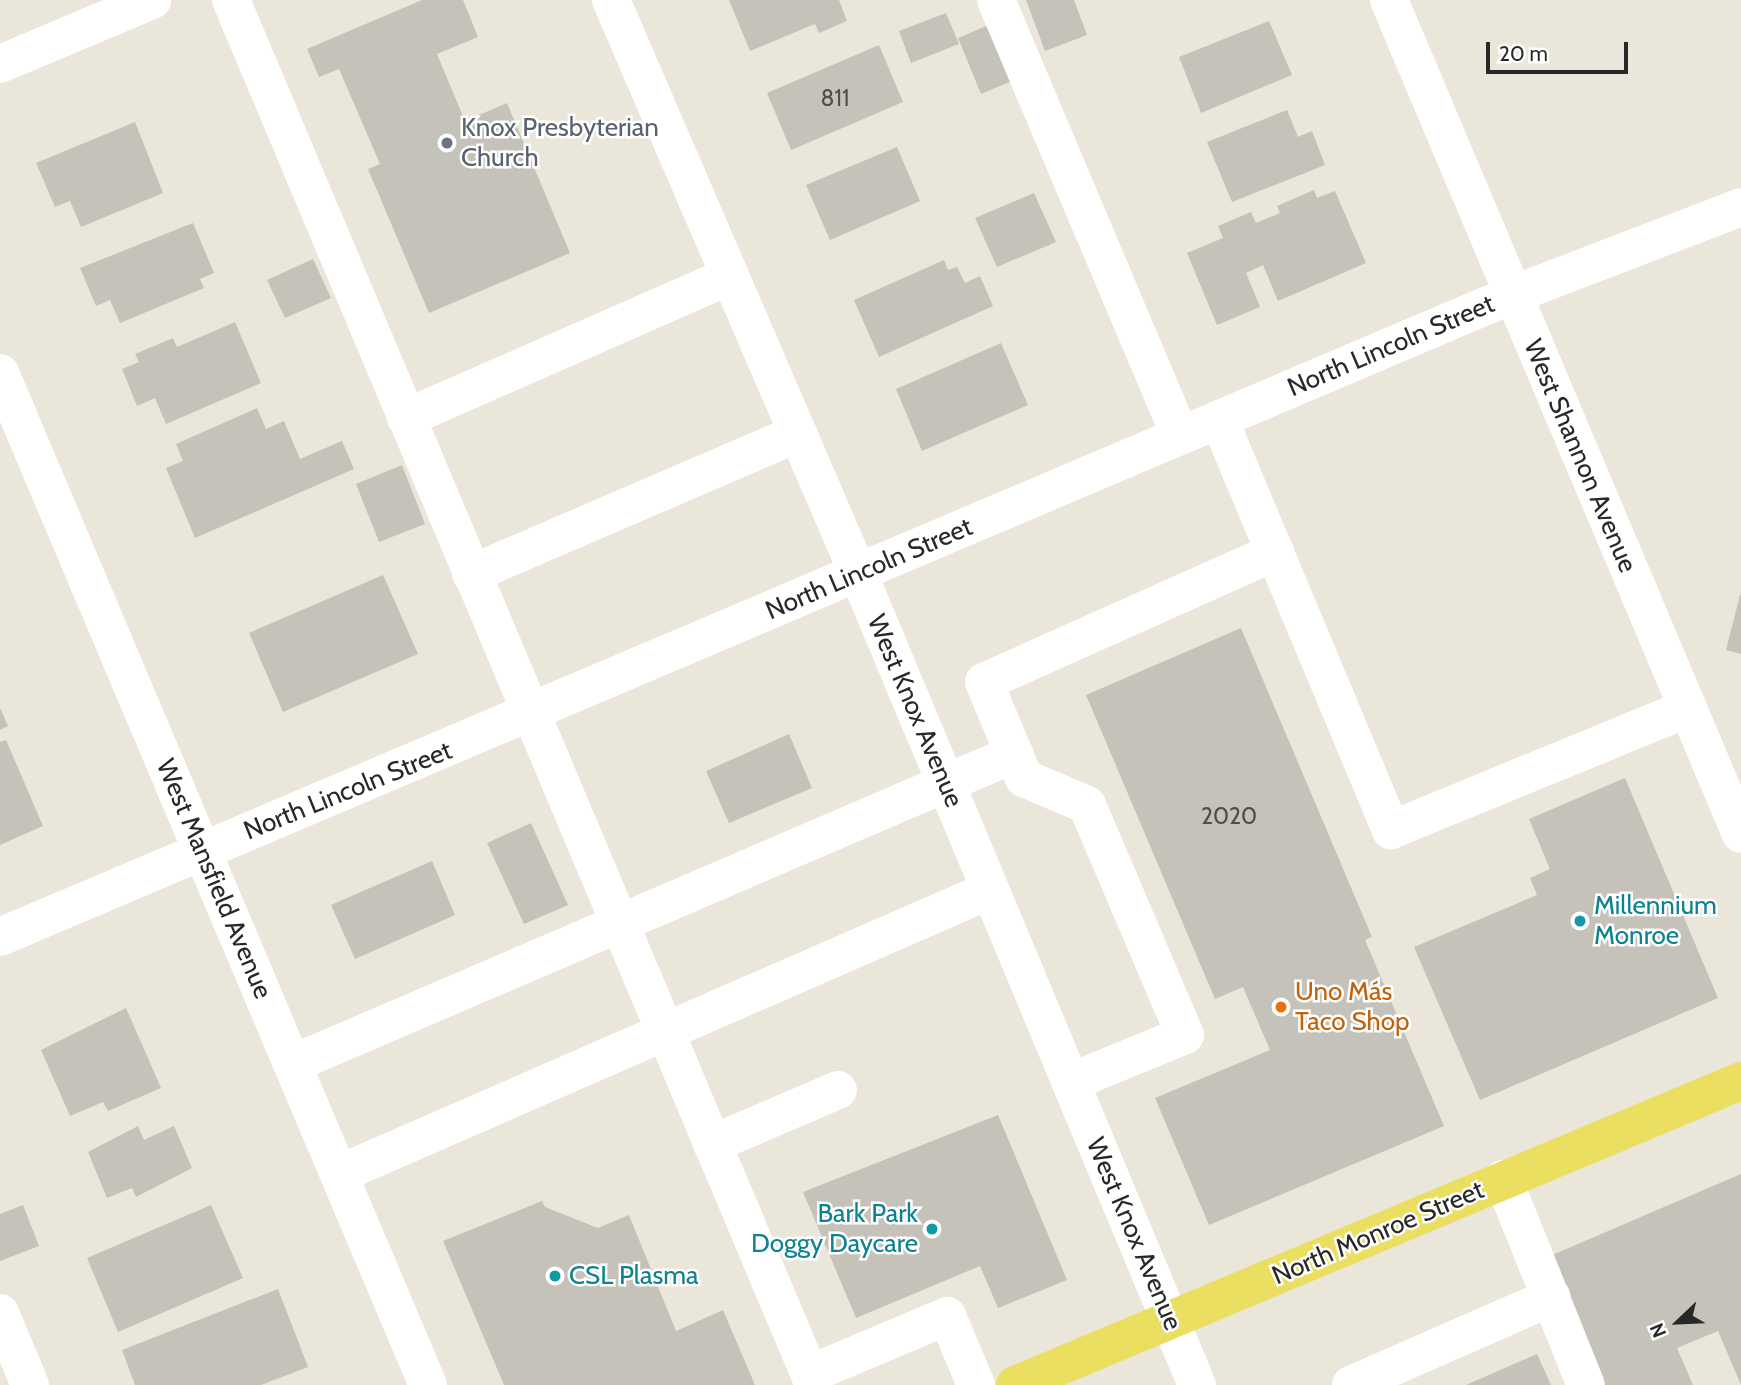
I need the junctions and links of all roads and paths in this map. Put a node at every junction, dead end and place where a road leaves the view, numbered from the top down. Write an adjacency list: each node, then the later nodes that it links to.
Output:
1 (152, 0): 6 (street)
2 (230, 0): 11 (street)
3 (611, 0): 8 (street, West Knox Avenue)
4 (996, 0): 14 (street)
5 (1389, 0): 9 (street, West Shannon Avenue)
6 (0, 64)
7 (1741, 207): 9 (street, North Lincoln Street)
8 (730, 276): 11 (street); 13 (street, West Knox Avenue)
9 (1512, 295): 12 (street, North Lincoln Street); 18 (street, West Shannon Avenue)
10 (0, 373): 23 (street, West Mansfield Avenue)
11 (406, 418): 17 (street)
12 (1219, 419): 14 (street, North Lincoln Street); 15 (street)
13 (798, 433): 16 (street, West Knox Avenue); 17 (street)
14 (1180, 436): 16 (street, North Lincoln Street)
15 (1275, 552): 18 (street); 20 (street)
16 (858, 573): 19 (street, North Lincoln Street); 21 (street, West Knox Avenue)
17 (471, 574): 19 (street)
18 (1688, 708): 22 (street, West Shannon Avenue)
19 (530, 715): 23 (street, North Lincoln Street); 25 (street)
20 (1014, 754): 21 (street); 29 (street)
21 (945, 782): 24 (street, West Knox Avenue); 25 (street)
22 (1741, 834)
23 (202, 851): 26 (street, North Lincoln Street); 28 (street, West Mansfield Avenue)
24 (990, 890): 27 (street); 29 (street, West Knox Avenue)
25 (618, 922): 27 (street); 28 (street)
26 (0, 937)
27 (665, 1033): 32 (street); 33 (street)
28 (292, 1064): 33 (street, West Mansfield Avenue)
29 (1071, 1083): 37 (street, West Knox Avenue)
30 (1739, 1087): 34 (main road, North Monroe Street)
31 (838, 1090): 32 (street)
32 (712, 1144): 38 (street)
33 (339, 1174): 40 (street, West Mansfield Avenue)
34 (1503, 1179): 35 (street); 37 (main road, North Monroe Street)
35 (1550, 1297): 44 (street); 45 (street)
36 (0, 1313): 39 (street)
37 (1171, 1321): 42 (main road, North Monroe Street); 43 (street, West Knox Avenue)
38 (812, 1379): 41 (street)
39 (30, 1385)
40 (428, 1385)
41 (976, 1385)
42 (1016, 1385)
43 (1197, 1385)
44 (1352, 1385)
45 (1586, 1385)

